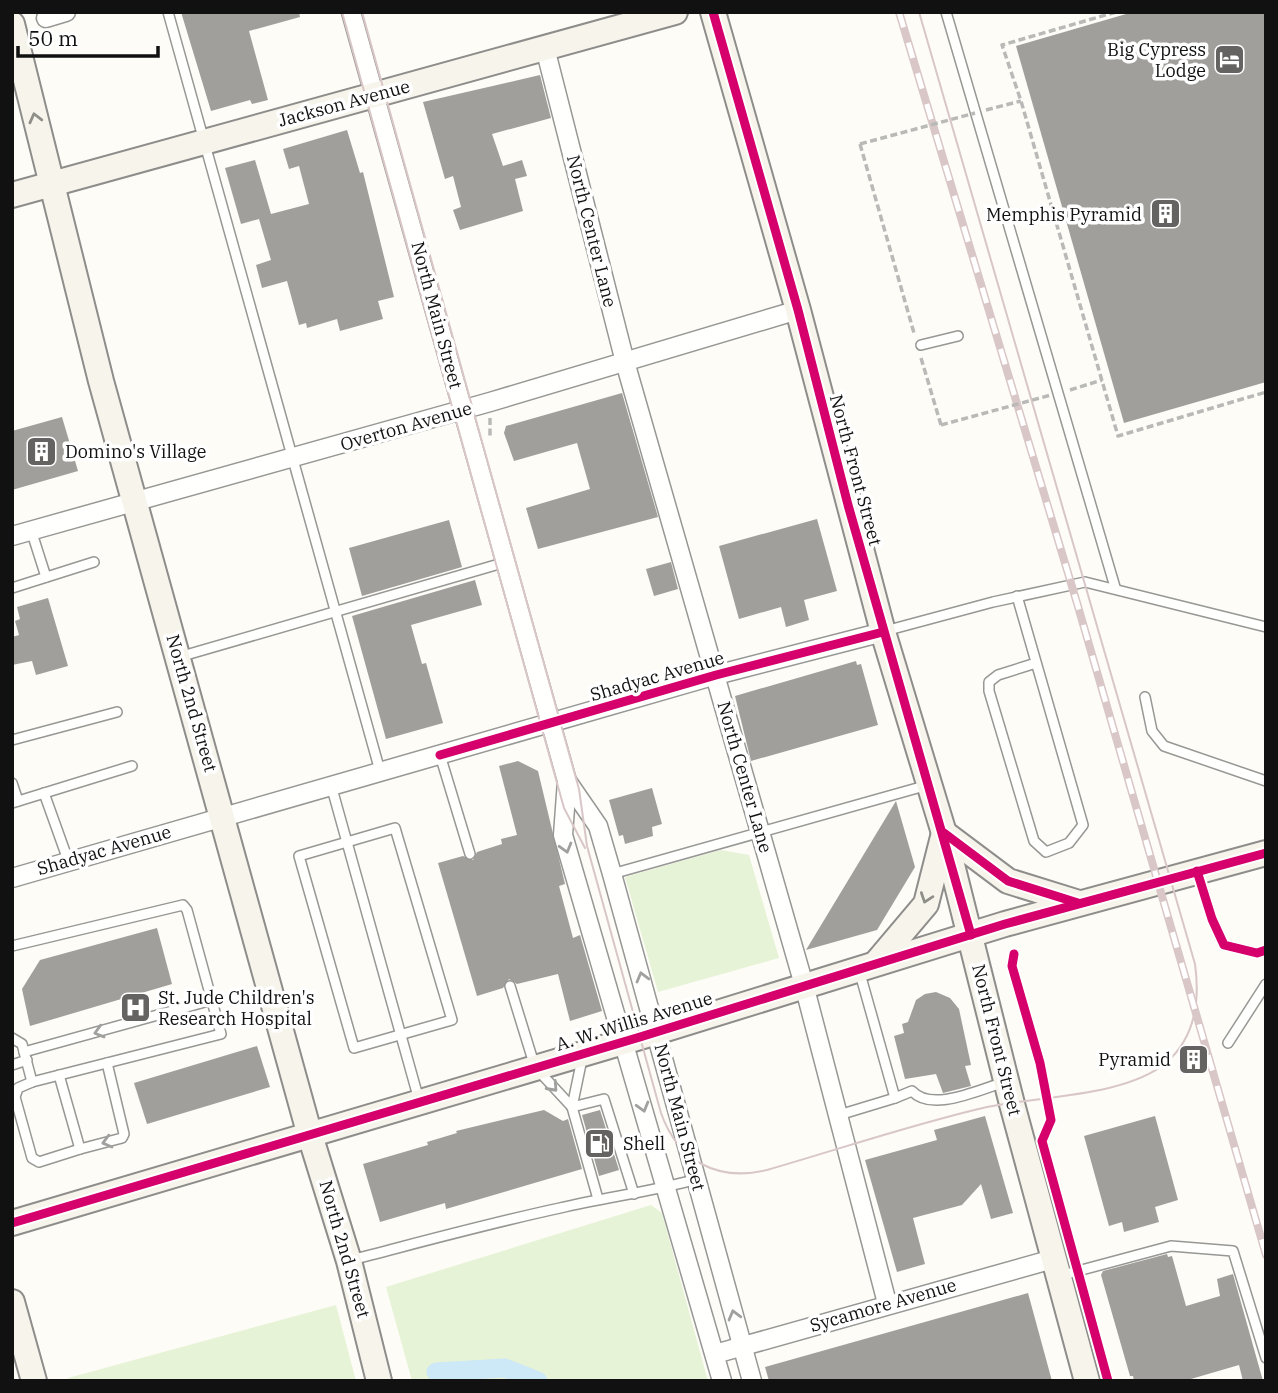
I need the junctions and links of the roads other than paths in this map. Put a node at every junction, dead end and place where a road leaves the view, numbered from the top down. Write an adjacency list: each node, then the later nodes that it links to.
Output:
1 (66, 12): 7 (street)
2 (168, 12): 11 (lane)
3 (351, 12): 10 (street, North Main Street)
4 (675, 12): 9 (street, Jackson Avenue)
5 (713, 12): 14 (street, North Front Street)
6 (946, 12): 26 (lane)
7 (46, 18)
8 (12, 24): 12 (street, North 2nd Street, one-way to 8)
9 (545, 48): 10 (street, Jackson Avenue); 17 (street, North Center Lane)
10 (374, 95): 11 (street, Jackson Avenue); 18 (street, North Main Street)
11 (204, 141): 12 (street, Jackson Avenue); 19 (lane)
12 (52, 185): 13 (street, Jackson Avenue); 20 (street, North 2nd Street)
13 (12, 195)
14 (798, 310): 17 (street, Overton Avenue); 31 (street, North Front Street)
15 (958, 336): 16 (lane)
16 (921, 345)
17 (625, 362): 18 (street, Overton Avenue); 34 (street, North Center Lane)
18 (463, 409): 19 (street, Overton Avenue); 24 (street, North Main Street)
19 (294, 456): 20 (street, Overton Avenue); 29 (lane)
20 (135, 502): 21 (street, Overton Avenue); 32 (street, North 2nd Street)
21 (31, 530): 22 (street, Overton Avenue); 25 (lane)
22 (12, 536)
23 (94, 562): 25 (lane)
24 (506, 562): 29 (lane); 37 (street, North Main Street)
25 (46, 577): 27 (lane)
26 (1115, 587): 28 (lane); 30 (lane)
27 (12, 588)
28 (1017, 596): 31 (lane); 33 (lane)
29 (334, 612): 32 (lane); 41 (lane)
30 (1266, 627)
31 (883, 632): 34 (street, Shadyac Avenue); 45 (street, North Front Street)
32 (179, 657): 49 (street, North 2nd Street)
33 (1036, 663): 33 (lane)
34 (716, 675): 37 (street, Shadyac Avenue); 50 (street, North Center Lane)
35 (1145, 697): 43 (lane)
36 (117, 712): 38 (lane)
37 (551, 723): 39 (street, Shadyac Avenue); 42 (street, North Main Street)
38 (12, 740)
39 (440, 755): 41 (street, Shadyac Avenue); 53 (lane)
40 (132, 766): 47 (lane)
41 (380, 771): 46 (street, Shadyac Avenue)
42 (567, 780): 57 (street, North Main Street); 71 (street, North Main Street, one-way to 71)
43 (1266, 781)
44 (12, 783): 48 (lane)
45 (930, 784): 50 (lane); 51 (street, North Front Street)
46 (331, 785): 49 (street, Shadyac Avenue); 52 (lane)
47 (44, 793): 48 (lane); 55 (lane)
48 (15, 802)
49 (224, 815): 55 (street, Shadyac Avenue); 85 (street, North 2nd Street)
50 (760, 832): 57 (lane); 65 (street, North Center Lane)
51 (944, 833): 59 (street); 60 (street, North Front Street); 63 (street, one-way to 63)
52 (347, 842): 69 (lane); 69 (lane); 69 (lane)
53 (470, 854)
54 (1260, 854): 56 (street, A. W. Willis Avenue)
55 (68, 860): 58 (street, Shadyac Avenue)
56 (1197, 871): 59 (street, A. W. Willis Avenue); 62 (lane)
57 (612, 874): 68 (street, North Main Street, one-way to 57)
58 (12, 878)
59 (1079, 903): 60 (street, A. W. Willis Avenue)
60 (971, 935): 63 (street, A. W. Willis Avenue); 80 (street, North Front Street)
61 (12, 946): 67 (lane)
62 (1266, 950)
63 (867, 966): 65 (street, A. W. Willis Avenue); 81 (lane)
64 (1266, 984): 72 (lane)
65 (804, 985): 68 (street, A. W. Willis Avenue); 84 (street, North Center Lane)
66 (510, 986): 77 (lane)
67 (212, 1000): 74 (lane, one-way to 74); 75 (lane)
68 (656, 1032): 71 (street, A. W. Willis Avenue); 87 (street, North Main Street)
69 (401, 1034): 82 (lane)
70 (12, 1038): 74 (lane)
71 (624, 1041): 73 (street, A. W. Willis Avenue); 88 (street, North Main Street, one-way to 88)
72 (1228, 1043)
73 (583, 1053): 77 (street, A. W. Willis Avenue); 83 (lane)
74 (26, 1056): 76 (lane); 79 (lane)
75 (107, 1063): 78 (lane); 86 (lane, one-way to 86)
76 (12, 1065)
77 (535, 1067): 82 (street, A. W. Willis Avenue); 83 (lane, one-way to 83)
78 (59, 1076): 79 (lane); 86 (lane)
79 (32, 1082): 86 (lane)
80 (1007, 1082): 81 (lane); 93 (street, North Front Street)
81 (895, 1098): 84 (lane)
82 (419, 1101): 85 (street, A. W. Willis Avenue)
83 (572, 1107): 89 (lane); 90 (lane)
84 (839, 1115): 95 (street, North Center Lane)
85 (309, 1132): 91 (street, A. W. Willis Avenue); 92 (street, North 2nd Street)
86 (80, 1149)
87 (696, 1179): 88 (lane); 96 (street, North Main Street, one-way to 87)
88 (666, 1187): 89 (lane); 97 (street, North Main Street)
89 (634, 1194): 90 (lane)
90 (598, 1199): 92 (lane)
91 (12, 1223)
92 (349, 1261): 100 (street, North 2nd Street)
93 (1055, 1268): 95 (street, Sycamore Avenue); 98 (lane); 103 (street, North Front Street)
94 (12, 1302): 99 (street)
95 (887, 1303): 96 (street, Sycamore Avenue)
96 (742, 1346): 97 (street, Sycamore Avenue); 102 (street, North Main Street)
97 (715, 1354): 101 (street, North Main Street)
98 (1266, 1358)
99 (34, 1381)
100 (379, 1381)
101 (722, 1381)
102 (752, 1381)
103 (1087, 1381)

